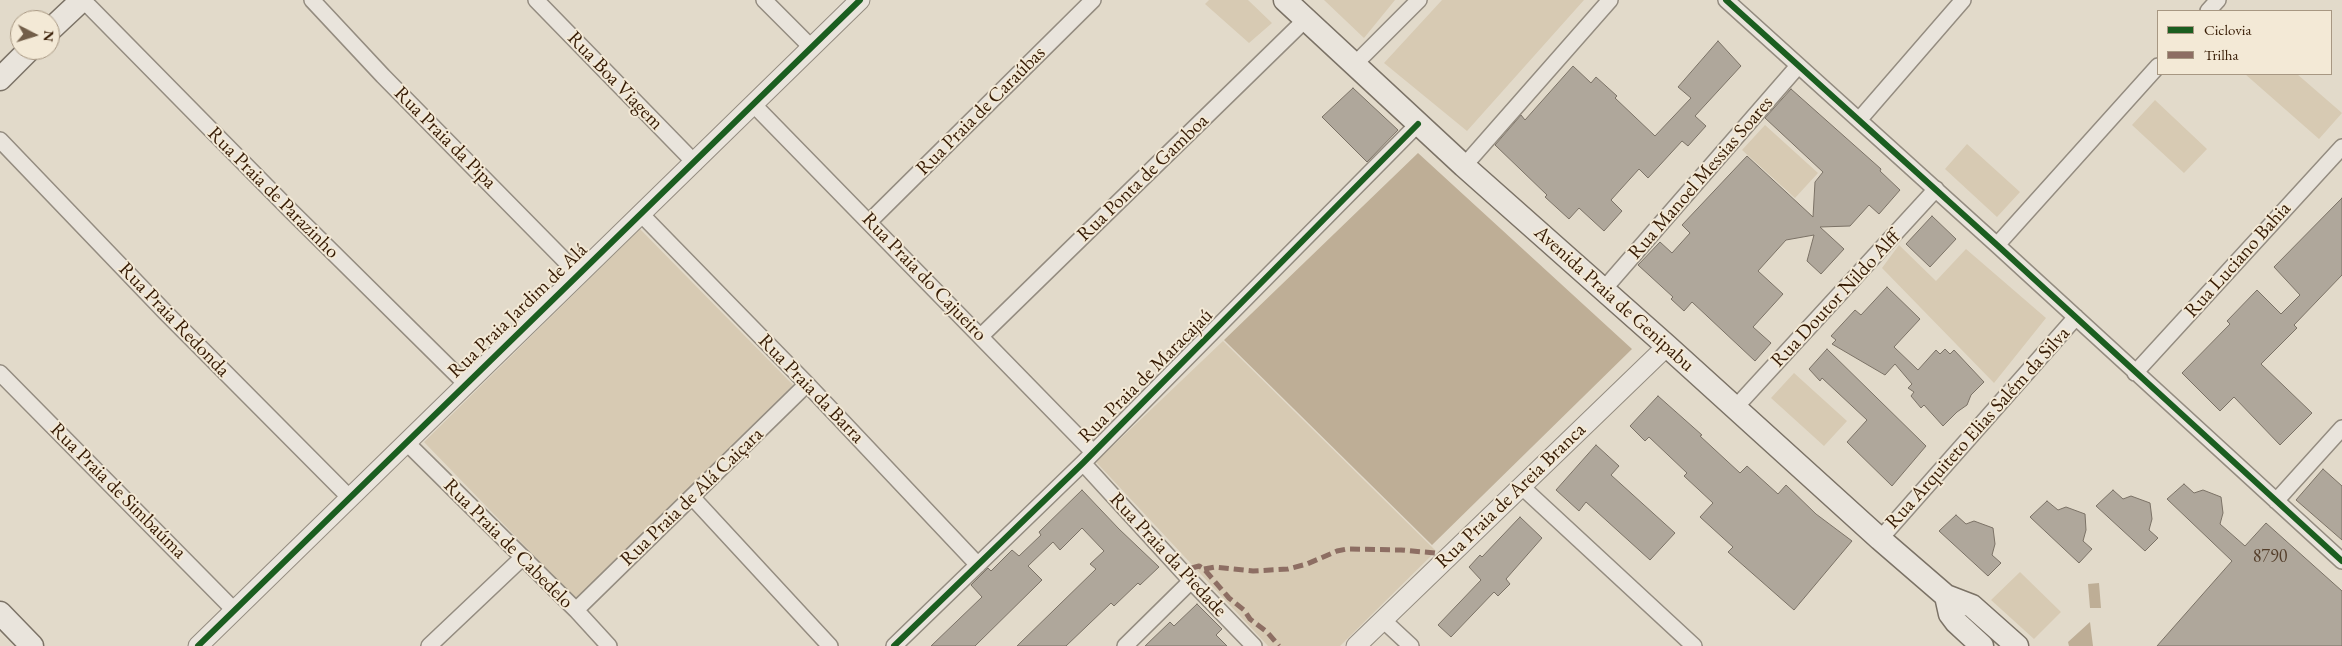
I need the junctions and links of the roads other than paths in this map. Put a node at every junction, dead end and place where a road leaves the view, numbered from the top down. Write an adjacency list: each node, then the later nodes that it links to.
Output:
1 (82, 0): 15 (main road); 40 (street, Rua Praia de Parazinho)
2 (312, 0): 33 (street, Rua Praia da Pipa)
3 (536, 0): 27 (street, Rua Boa Viagem)
4 (764, 0): 16 (street)
5 (860, 0): 16 (street, Rua Praia Jardim de Alá)
6 (1093, 0): 31 (street, Rua Praia de Caraúbas)
7 (1285, 0): 14 (main road, Avenida Praia de Genipabu)
8 (1419, 0): 18 (street)
9 (1610, 0): 28 (street)
10 (1726, 0): 19 (street)
11 (1963, 0): 23 (street)
12 (2218, 0): 13 (street)
13 (2209, 10)
14 (1306, 19): 18 (main road, Avenida Praia de Genipabu); 36 (street, Rua Ponta de Gamboa)
15 (60, 21)
16 (811, 47): 22 (street, Rua Praia Jardim de Alá)
17 (19, 60): 21 (main road)
18 (1354, 65): 24 (main road, Avenida Praia de Genipabu)
19 (1798, 66): 23 (street); 34 (street, Rua Manoel Messias Soares)
20 (2157, 67): 32 (street)
21 (0, 79)
22 (754, 104): 27 (street, Rua Praia Jardim de Alá); 31 (street, Rua Praia do Cajueiro)
23 (1859, 120): 29 (street)
24 (1418, 124): 28 (main road, Avenida Praia de Genipabu); 45 (street, Rua Praia de Maracajaú)
25 (0, 140): 47 (street, Rua Praia Redonda)
26 (2342, 147): 39 (street, Rua Luciano Bahia)
27 (695, 163): 30 (street, Rua Praia Jardim de Alá)
28 (1464, 166): 34 (main road, Avenida Praia de Genipabu)
29 (1936, 189): 32 (street); 42 (street, Rua Doutor Nildo Alff)
30 (642, 215): 33 (street, Rua Praia Jardim de Alá); 41 (street, Rua Praia da Barra)
31 (870, 221): 36 (street, Rua Praia do Cajueiro)
32 (1997, 244): 35 (street)
33 (579, 274): 40 (street, Rua Praia Jardim de Alá)
34 (1604, 289): 37 (main road, Avenida Praia de Genipabu)
35 (2076, 317): 39 (street); 50 (street, Rua Arquiteto Elias Salém da Silva)
36 (981, 336): 45 (street, Rua Praia do Cajueiro)
37 (1667, 346): 42 (main road, Avenida Praia de Genipabu); 46 (street, Rua Praia de Areia Branca)
38 (0, 373): 57 (street, Rua Praia de Simbaúma)
39 (2135, 373): 49 (street)
40 (466, 384): 44 (street, Rua Praia Jardim de Alá)
41 (807, 384): 48 (street, Rua Praia de Alá Caiçara); 53 (street, Rua Praia da Barra)
42 (1735, 408): 50 (main road, Avenida Praia de Genipabu)
43 (2342, 428): 49 (street)
44 (407, 443): 47 (street, Rua Praia Jardim de Alá); 51 (street, Rua Praia de Cabedelo)
45 (1088, 458): 53 (street, Rua Praia de Maracajaú); 54 (street, Rua Praia da Piedade)
46 (1521, 486): 59 (street, Rua Praia de Areia Branca); 70 (street)
47 (350, 498): 57 (street, Rua Praia Jardim de Alá)
48 (692, 498): 56 (street, Rua Praia de Alá Caiçara); 64 (street)
49 (2276, 501): 52 (street)
50 (1880, 539): 55 (main road, Avenida Praia de Genipabu)
51 (522, 558): 56 (street, Rua Praia de Cabedelo); 62 (street)
52 (2342, 561)
53 (978, 565): 65 (street, Rua Praia de Maracajaú)
54 (1191, 581): 66 (street); 67 (street, Rua Praia da Piedade)
55 (1946, 596): 71 (main road); 72 (main road, Avenida Praia de Genipabu)
56 (576, 610): 63 (street, Rua Praia de Cabedelo)
57 (236, 611): 61 (street, Rua Praia Jardim de Alá)
58 (0, 613): 60 (main road)
59 (1383, 620): 68 (street, Rua Praia de Areia Branca); 69 (street)
60 (32, 646)
61 (198, 646)
62 (429, 646)
63 (609, 646)
64 (830, 646)
65 (894, 646)
66 (1125, 646)
67 (1254, 646)
68 (1356, 646)
69 (1411, 646)
70 (1694, 646)
71 (1982, 646)
72 (2017, 646)

